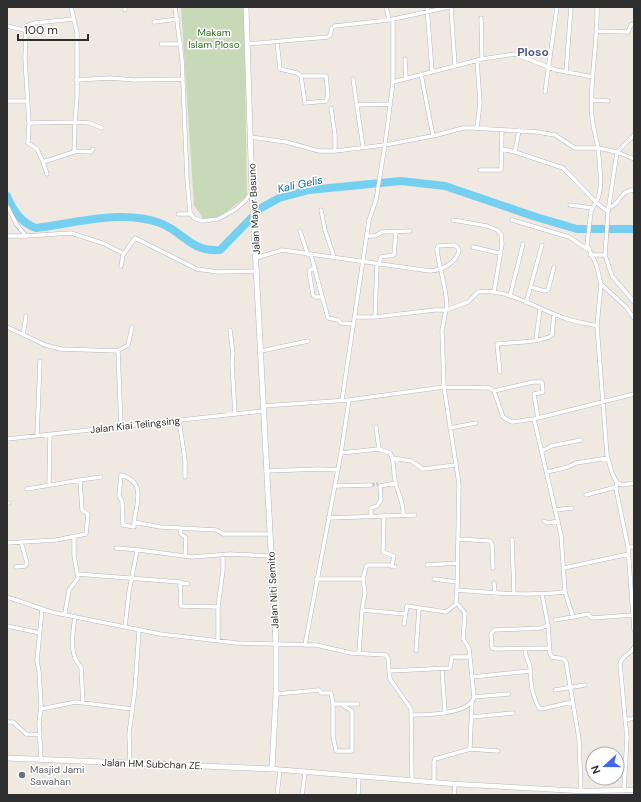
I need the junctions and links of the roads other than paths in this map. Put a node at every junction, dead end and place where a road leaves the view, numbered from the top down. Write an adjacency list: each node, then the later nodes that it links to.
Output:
1 (71, 7): 11 (street)
2 (175, 7): 12 (street)
3 (246, 7): 22 (main road, Jalan Mayor Basuno)
4 (386, 7): 13 (street)
5 (450, 7): 9 (street); 26 (street)
6 (557, 7): 27 (street)
7 (571, 7): 29 (street)
8 (597, 7): 18 (street)
9 (427, 9): 13 (street); 28 (street)
10 (481, 18): 23 (street)
11 (73, 19): 17 (street); 35 (street)
12 (178, 19): 14 (street); 21 (street)
13 (391, 19): 19 (street); 37 (street)
14 (154, 22)
15 (634, 24): 18 (street)
16 (7, 26): 17 (street)
17 (24, 30): 39 (street)
18 (597, 31): 32 (street)
19 (277, 42): 22 (street); 31 (street)
20 (161, 44): 21 (street)
21 (181, 44): 34 (street)
22 (247, 44): 54 (main road, Jalan Mayor Basuno)
23 (482, 58): 25 (street); 27 (street)
24 (406, 59): 33 (street)
25 (477, 60): 26 (street); 49 (street)
26 (455, 66): 28 (street)
27 (549, 68): 29 (street); 38 (street)
28 (432, 71): 30 (street)
29 (566, 72): 32 (street)
30 (421, 74): 33 (street); 53 (street)
31 (301, 76): 31 (street)
32 (592, 77): 40 (street)
33 (406, 78): 37 (street)
34 (183, 79): 35 (street); 77 (street)
35 (76, 80): 46 (street)
36 (353, 80): 44 (street)
37 (393, 82): 43 (street)
38 (545, 92)
39 (27, 100): 41 (street); 47 (street)
40 (593, 100): 42 (street); 57 (street)
41 (7, 101)
42 (608, 101)
43 (392, 104): 44 (street); 55 (street)
44 (356, 105): 56 (street)
45 (331, 108): 61 (street)
46 (75, 122): 47 (street); 48 (street); 60 (street)
47 (29, 123): 65 (street)
48 (102, 128)
49 (477, 128): 50 (street); 53 (street)
50 (502, 130): 51 (street); 59 (street)
51 (519, 130): 57 (street); 62 (street)
52 (634, 135): 63 (street)
53 (433, 136): 55 (street)
54 (250, 137): 61 (street); 69 (main road, Jalan Mayor Basuno)
55 (385, 145): 56 (street); 85 (street)
56 (363, 147): 61 (street)
57 (598, 148): 63 (street); 70 (street)
58 (93, 149): 60 (street)
59 (502, 149): 62 (street); 66 (street)
60 (74, 151): 65 (street)
61 (335, 151)
62 (515, 152): 70 (street)
63 (617, 152): 64 (street); 75 (street)
64 (634, 160)
65 (43, 162): 67 (street)
66 (480, 170)
67 (47, 174)
68 (634, 190): 75 (street)
69 (252, 193): 77 (street); 96 (main road, Jalan Mayor Basuno)
70 (596, 202): 73 (street); 75 (street)
71 (570, 205): 73 (street)
72 (7, 206): 84 (street)
73 (592, 208): 89 (street)
74 (321, 210): 95 (street)
75 (608, 211): 94 (street)
76 (178, 214): 77 (street)
77 (191, 214)
78 (453, 220): 90 (street)
79 (512, 220): 89 (street)
80 (300, 231): 93 (street)
81 (396, 231): 82 (street); 85 (street); 98 (street)
82 (410, 231)
83 (7, 236): 84 (street)
84 (26, 236): 91 (street)
85 (367, 236): 97 (street)
86 (523, 244): 107 (street)
87 (542, 245): 105 (street)
88 (473, 247): 90 (street)
89 (587, 247): 92 (street)
90 (499, 253): 106 (street)
91 (124, 254): 99 (street); 103 (street)
92 (590, 254): 94 (street); 104 (street)
93 (309, 255): 95 (street); 96 (street); 101 (street)
94 (605, 255): 110 (street)
95 (334, 257): 97 (street)
96 (256, 258): 103 (main road, Jalan Mayor Basuno)
97 (363, 261): 98 (street); 115 (street)
98 (378, 264): 102 (street); 116 (street)
99 (121, 266)
100 (554, 267): 105 (street)
101 (315, 268): 108 (street); 108 (street)
102 (441, 270): 102 (street); 111 (street)
103 (257, 271): 127 (main road, Jalan Mayor Basuno)
104 (601, 284): 117 (street); 119 (street)
105 (531, 287): 109 (street)
106 (494, 292): 107 (street); 111 (street)
107 (510, 296): 109 (street)
108 (322, 297): 118 (street)
109 (526, 302): 112 (street)
110 (634, 302)
111 (447, 309): 116 (street); 130 (street)
112 (540, 309): 113 (street); 124 (street)
113 (554, 314): 119 (street); 124 (street)
114 (26, 316): 123 (street)
115 (355, 317): 116 (street); 118 (street)
116 (375, 317)
117 (634, 318)
118 (354, 324): 137 (street)
119 (597, 326): 139 (street)
120 (7, 327): 123 (street)
121 (132, 328): 126 (street)
122 (230, 330): 141 (street)
123 (23, 335): 126 (street)
124 (536, 340): 129 (street)
125 (308, 341): 127 (street)
126 (117, 351): 145 (street)
127 (260, 351): 140 (main road, Jalan Mayor Basuno)
128 (40, 362): 149 (street)
129 (500, 372)
130 (444, 387): 132 (street, Jalan Kiai Telingsing); 138 (street, Jalan Kiai Telingsing); 147 (street)
131 (533, 389): 135 (street)
132 (494, 391): 134 (street); 142 (street)
133 (548, 391): 134 (street)
134 (543, 392): 135 (street)
135 (534, 394): 142 (street)
136 (634, 394): 139 (street)
137 (342, 400): 138 (street, Jalan Kiai Telingsing); 140 (street, Jalan Kiai Telingsing)
138 (349, 400): 154 (street)
139 (602, 403): 142 (street); 156 (street)
140 (263, 408): 141 (street, Jalan Kiai Telingsing); 161 (main road, Jalan Niti Semito)
141 (235, 414): 143 (street, Jalan Kiai Telingsing)
142 (536, 419): 153 (street)
143 (179, 420): 145 (street, Jalan Kiai Telingsing); 157 (street)
144 (476, 423): 147 (street)
145 (121, 426): 148 (street, Jalan Kiai Telingsing)
146 (376, 427): 152 (street)
147 (450, 428): 159 (street)
148 (50, 435): 149 (street, Jalan Kiai Telingsing); 168 (street)
149 (37, 436): 150 (street, Jalan Kiai Telingsing)
150 (7, 439)
151 (581, 440): 153 (street)
152 (379, 449): 154 (street); 155 (street)
153 (542, 451): 162 (street)
154 (341, 453): 160 (street)
155 (393, 458): 159 (street); 166 (street)
156 (608, 458): 162 (street); 170 (street)
157 (183, 460): 158 (street); 164 (street)
158 (191, 460)
159 (456, 465): 187 (street)
160 (338, 470): 161 (street); 171 (street)
161 (266, 471): 185 (main road, Jalan Niti Semito)
162 (546, 472): 175 (street)
163 (101, 477): 165 (street)
164 (185, 477)
165 (80, 480): 168 (street); 186 (street)
166 (396, 483): 176 (street); 179 (street)
167 (634, 483): 170 (street)
168 (50, 485): 172 (street)
169 (371, 485): 171 (street)
170 (616, 485): 173 (street); 191 (street)
171 (335, 486): 180 (street)
172 (27, 489)
173 (586, 495)
174 (572, 508): 175 (street)
175 (555, 510): 182 (street)
176 (403, 514): 177 (street); 178 (street)
177 (384, 515): 179 (street); 207 (street)
178 (415, 515)
179 (371, 516): 180 (street)
180 (328, 518): 206 (street)
181 (544, 521): 182 (street)
182 (558, 521): 203 (street)
183 (134, 522): 183 (street); 184 (street)
184 (180, 528): 185 (street); 197 (street)
185 (270, 534): 198 (main road, Jalan Niti Semito)
186 (74, 537): 189 (street); 204 (street)
187 (458, 539): 199 (street); 202 (street)
188 (512, 539): 216 (street)
189 (21, 542): 190 (street); 201 (street)
190 (7, 544)
191 (628, 547): 192 (street); 196 (street)
192 (634, 547)
193 (116, 548): 194 (street)
194 (139, 550): 197 (street); 205 (street)
195 (223, 554): 197 (street); 198 (street); 220 (street)
196 (629, 554): 203 (street); 226 (street)
197 (185, 556)
198 (271, 556): 238 (main road, Jalan Niti Semito)
199 (458, 563): 200 (street); 209 (street)
200 (426, 565)
201 (16, 567)
202 (493, 568)
203 (564, 568): 214 (street)
204 (77, 574): 205 (street); 224 (street)
205 (133, 578): 210 (street); 233 (street)
206 (316, 579): 207 (street); 239 (street)
207 (364, 579): 223 (street)
208 (434, 580): 209 (street)
209 (457, 582): 213 (street)
210 (182, 583): 212 (street); 220 (street)
211 (494, 583): 215 (street)
212 (188, 584)
213 (457, 590): 215 (street); 219 (street)
214 (565, 592): 217 (street); 228 (street)
215 (495, 593): 216 (street)
216 (514, 594): 217 (street)
217 (542, 594): 231 (street)
218 (7, 598): 222 (street)
219 (456, 604): 221 (street); 245 (street)
220 (218, 607): 237 (street)
221 (419, 608): 225 (street); 243 (street)
222 (42, 610): 224 (street); 236 (street)
223 (362, 610): 225 (street); 244 (street)
224 (65, 614): 227 (street)
225 (405, 614): 230 (street)
226 (633, 614): 228 (street); 235 (street)
227 (75, 616): 233 (street); 258 (street)
228 (573, 617): 229 (street)
229 (556, 620)
230 (404, 624)
231 (548, 625): 240 (street); 241 (street)
232 (7, 626): 236 (street)
233 (124, 627): 234 (street)
234 (139, 630): 237 (street); 263 (street)
235 (634, 630)
236 (40, 633): 262 (street)
237 (218, 641): 238 (street)
238 (276, 645): 239 (street); 253 (main road, Jalan Niti Semito)
239 (305, 645): 244 (street)
240 (549, 648): 241 (street); 251 (street)
241 (525, 649): 248 (street)
242 (634, 650): 269 (street)
243 (416, 651)
244 (360, 653): 247 (street)
245 (470, 657): 246 (street); 249 (street)
246 (442, 668): 247 (street); 265 (street)
247 (389, 671): 266 (street)
248 (530, 671): 249 (street); 257 (street)
249 (472, 677): 255 (street)
250 (585, 685): 251 (street)
251 (570, 688): 252 (street); 257 (street)
252 (555, 690)
253 (276, 694): 259 (street); 277 (main road, Jalan Niti Semito)
254 (509, 694): 255 (street)
255 (474, 696): 256 (street)
256 (472, 702): 265 (street); 267 (street)
257 (572, 702): 286 (street)
258 (83, 703): 262 (street); 263 (street)
259 (332, 704): 260 (street); 260 (street)
260 (344, 704): 261 (street)
261 (358, 704)
262 (41, 709): 271 (street)
263 (132, 709): 276 (street)
264 (513, 712): 267 (street)
265 (445, 713): 266 (street)
266 (411, 715): 281 (street)
267 (472, 717): 272 (street)
268 (634, 718): 269 (street)
269 (625, 720): 284 (street)
270 (7, 722): 271 (street)
271 (40, 734): 275 (street)
272 (469, 749): 273 (street); 282 (street)
273 (498, 751)
274 (7, 758): 275 (main road, Jalan HM Subchan ZE.)
275 (40, 759): 276 (main road, Jalan HM Subchan ZE.)
276 (130, 763): 277 (main road, Jalan HM Subchan ZE.)
277 (272, 769): 278 (street)
278 (280, 770): 279 (street); 289 (street)
279 (305, 773): 280 (street); 290 (street)
280 (359, 777): 281 (street); 291 (street)
281 (412, 780): 282 (street)
282 (434, 782): 283 (street)
283 (455, 784): 287 (street); 292 (street)
284 (624, 789): 285 (street); 288 (street)
285 (634, 790)
286 (581, 791): 287 (street); 288 (street)
287 (552, 792)
288 (609, 792)
289 (277, 795)
290 (302, 795)
291 (358, 795)
292 (454, 795)

